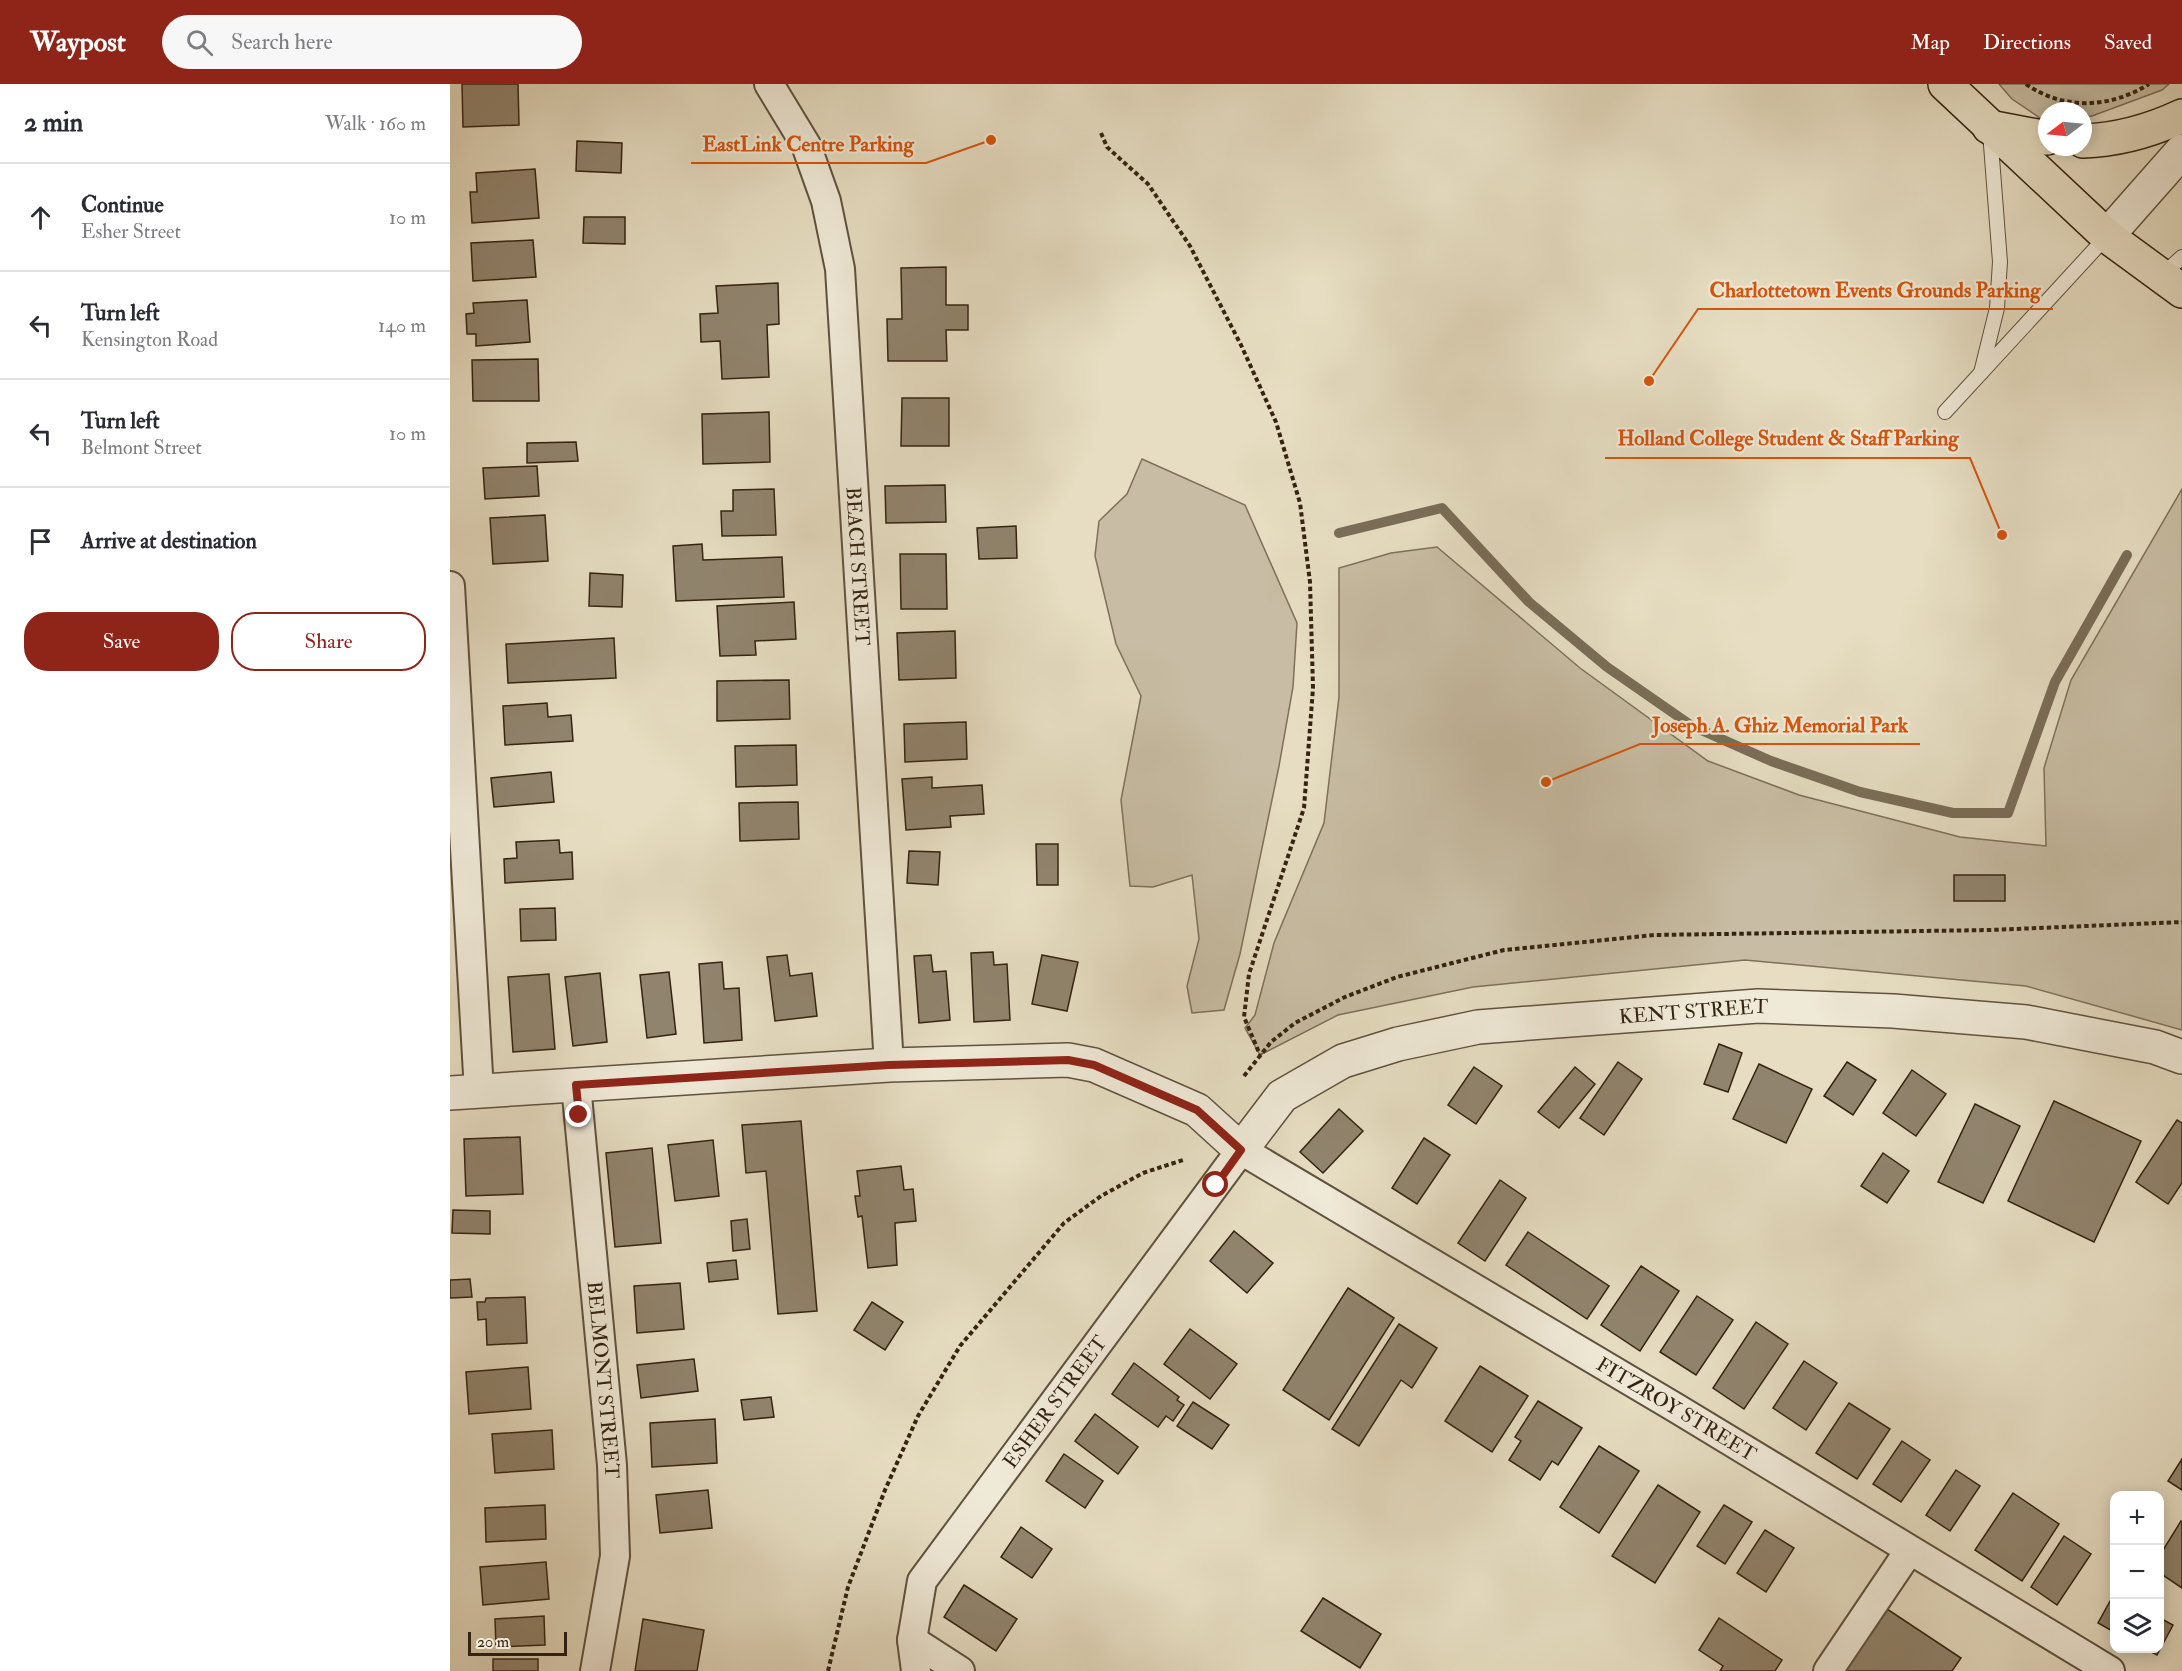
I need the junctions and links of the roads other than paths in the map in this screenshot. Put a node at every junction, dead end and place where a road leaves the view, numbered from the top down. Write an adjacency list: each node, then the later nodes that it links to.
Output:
1 (769, 84): 14 (street, BEACH STREET)
2 (1945, 84): 4 (main road)
3 (2182, 116): 6 (main road)
4 (1989, 127): 5 (main road); 8 (main road); 10 (lane)
5 (2038, 136)
6 (2092, 140)
7 (2182, 151): 8 (street)
8 (2107, 236): 9 (main road); 10 (lane)
9 (2175, 275)
10 (1981, 373): 11 (lane)
11 (1945, 412)
12 (450, 586): 16 (street)
13 (2182, 1057): 17 (street, KENT STREET)
14 (889, 1065): 15 (street); 17 (street)
15 (576, 1085): 16 (street); 20 (street, BELMONT STREET)
16 (465, 1092)
17 (1241, 1150): 18 (street, FITZROY STREET); 19 (street, ESHER STREET)
18 (1909, 1551): 23 (street); 24 (street, FITZROY STREET)
19 (912, 1640): 21 (street, ESHER STREET); 22 (street)
20 (595, 1671)
21 (916, 1671)
22 (960, 1671)
23 (1828, 1671)
24 (2110, 1671)

